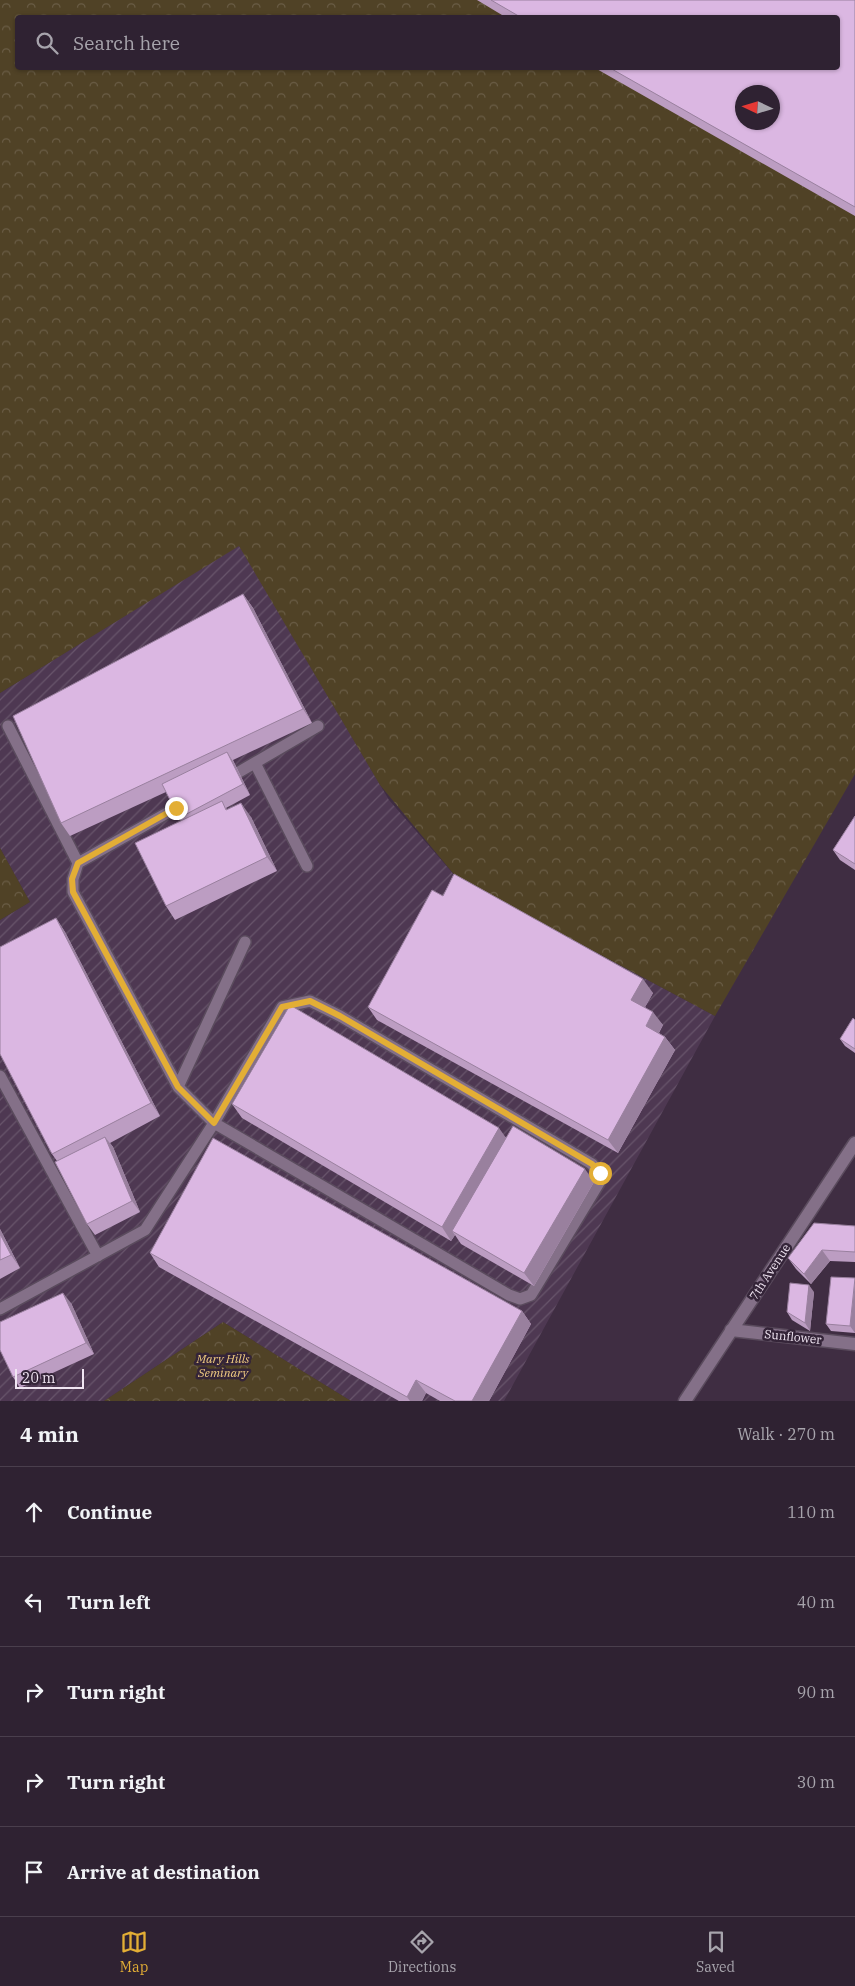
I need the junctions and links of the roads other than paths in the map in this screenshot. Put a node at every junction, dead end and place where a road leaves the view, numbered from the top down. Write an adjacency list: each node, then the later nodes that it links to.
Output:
1 (8, 726): 6 (lane)
2 (318, 726): 3 (lane)
3 (255, 763): 4 (lane); 7 (lane)
4 (239, 772)
5 (176, 808): 6 (lane)
6 (78, 863): 10 (lane)
7 (307, 866)
8 (245, 942): 10 (lane)
9 (0, 1076): 13 (lane)
10 (178, 1087): 11 (lane)
11 (214, 1123): 11 (lane); 13 (lane)
12 (855, 1143): 15 (street, 7th Avenue)
13 (98, 1256): 14 (lane)
14 (0, 1309)
15 (731, 1330): 16 (street, Sunflower); 17 (street, 7th Avenue)
16 (855, 1344)
17 (685, 1401)

